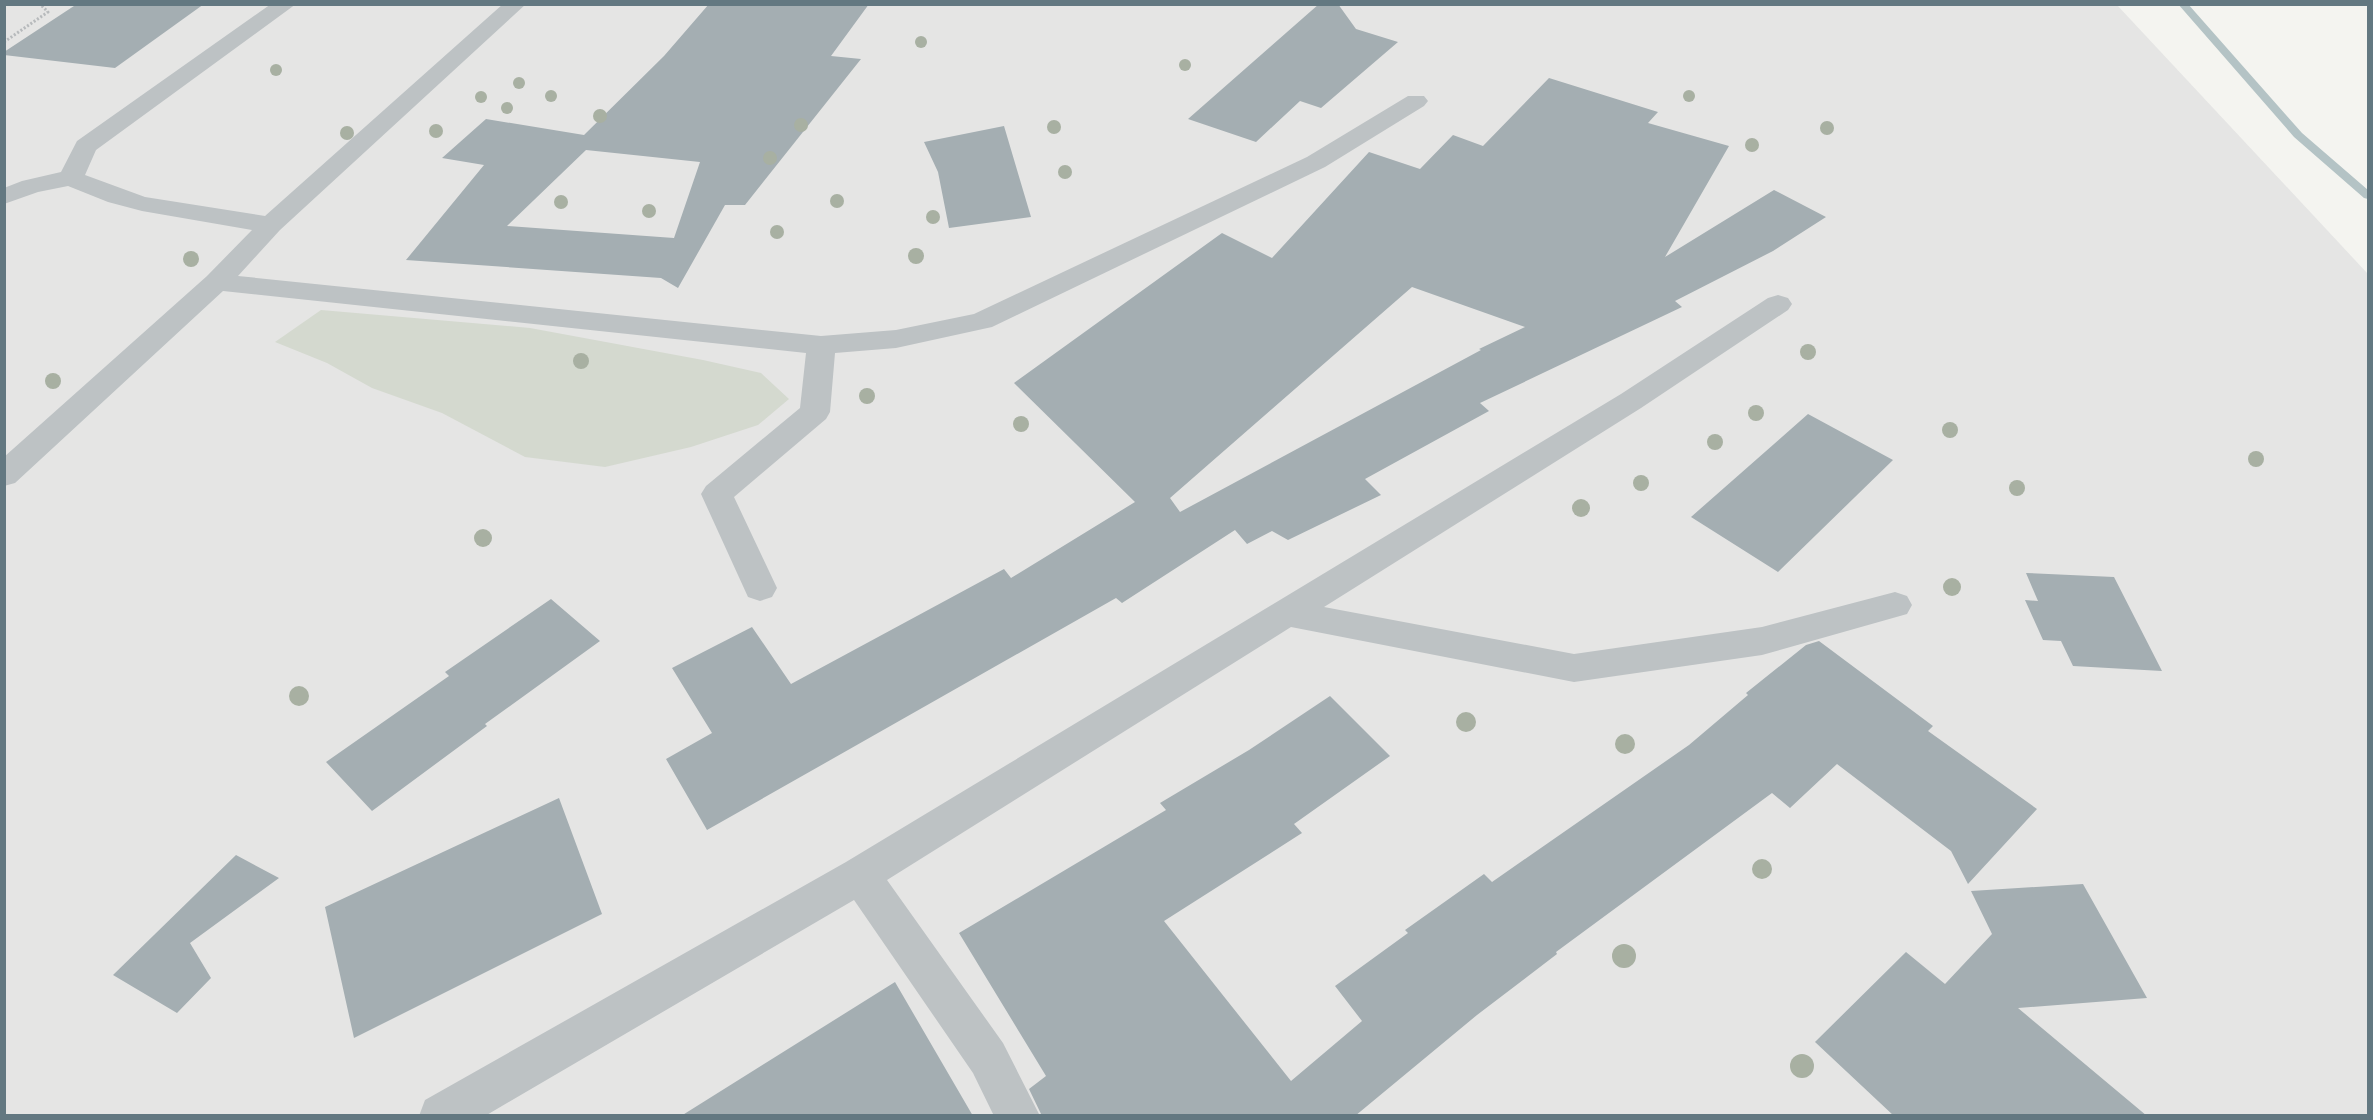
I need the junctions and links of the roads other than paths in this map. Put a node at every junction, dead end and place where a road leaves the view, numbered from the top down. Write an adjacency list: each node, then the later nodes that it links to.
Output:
1 (286, 4): 4 (lane)
2 (516, 4): 6 (lane)
3 (1416, 101): 9 (lane)
4 (70, 178): 5 (lane); 6 (lane)
5 (4, 197)
6 (271, 225): 7 (lane)
7 (217, 282): 9 (lane); 10 (lane)
8 (1778, 304): 13 (lane)
9 (821, 345): 11 (lane)
10 (4, 475)
11 (760, 588)
12 (1895, 605): 13 (lane)
13 (1286, 613): 14 (lane)
14 (860, 875): 15 (lane); 16 (lane)
15 (441, 1116)
16 (1018, 1116)

